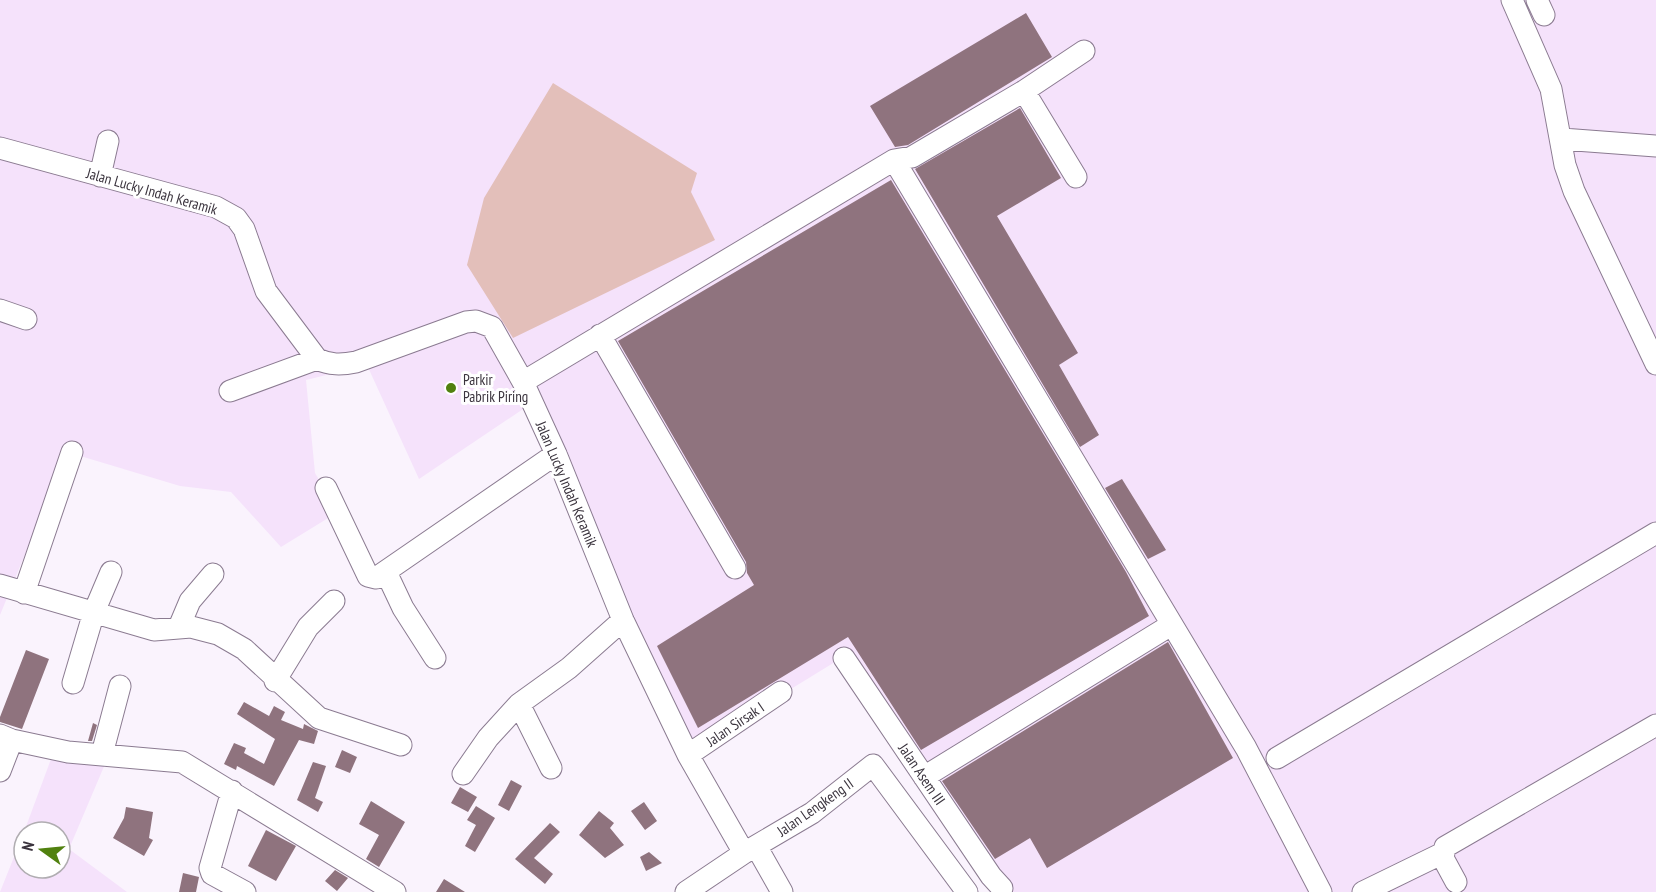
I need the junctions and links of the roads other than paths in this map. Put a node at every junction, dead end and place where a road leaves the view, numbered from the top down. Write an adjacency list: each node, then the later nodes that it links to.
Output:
1 (1512, 0): 4 (street)
2 (1084, 51): 3 (street)
3 (1024, 91): 8 (street); 10 (street)
4 (1562, 139): 6 (street); 15 (street)
5 (108, 141): 9 (street)
6 (1656, 146)
7 (0, 148): 9 (street, Jalan Lucky Indah Keramik)
8 (894, 160): 13 (street); 31 (street)
9 (100, 176): 14 (street, Jalan Lucky Indah Keramik)
10 (1076, 177)
11 (0, 310): 12 (street)
12 (26, 319)
13 (600, 335): 16 (street); 22 (street)
14 (317, 359): 16 (street, Jalan Lucky Indah Keramik); 17 (street)
15 (1656, 364)
16 (523, 382): 19 (street, Jalan Lucky Indah Keramik)
17 (230, 391)
18 (72, 452): 27 (street)
19 (556, 454): 23 (street); 30 (street, Jalan Lucky Indah Keramik)
20 (326, 488): 23 (street)
21 (1656, 533): 45 (street)
22 (735, 568)
23 (386, 572): 33 (street)
24 (111, 573): 29 (street)
25 (213, 574): 32 (street)
26 (0, 585): 27 (street)
27 (24, 592): 29 (street)
28 (334, 601): 35 (street)
29 (94, 612): 32 (street); 36 (street)
30 (623, 620): 39 (street); 44 (street, Jalan Lucky Indah Keramik)
31 (1171, 625): 49 (street); 60 (street)
32 (179, 627): 35 (street)
33 (435, 658)
34 (844, 658): 49 (street, Jalan Asem III)
35 (275, 681): 42 (street)
36 (73, 683)
37 (120, 686): 43 (street)
38 (781, 692): 44 (street, Jalan Sirsak I)
39 (519, 704): 46 (street); 48 (street)
40 (1656, 725): 52 (street)
41 (6, 737): 43 (street); 47 (street)
42 (401, 745)
43 (102, 754): 50 (street)
44 (688, 755): 51 (street, Jalan Lucky Indah Keramik)
45 (1277, 758)
46 (551, 768)
47 (0, 771)
48 (463, 774)
49 (924, 777): 54 (street, Jalan Asem III)
50 (232, 791): 55 (street); 56 (street)
51 (750, 850): 57 (street, Jalan Lengkeng II); 58 (street, Jalan Lucky Indah Keramik); 59 (street, Jalan Lengkeng II)
52 (1443, 853): 53 (street); 61 (street)
53 (1456, 882)
54 (1002, 888)
55 (244, 892)
56 (395, 892)
57 (686, 892)
58 (782, 892)
59 (967, 892)
60 (1321, 892)
61 (1363, 892)

